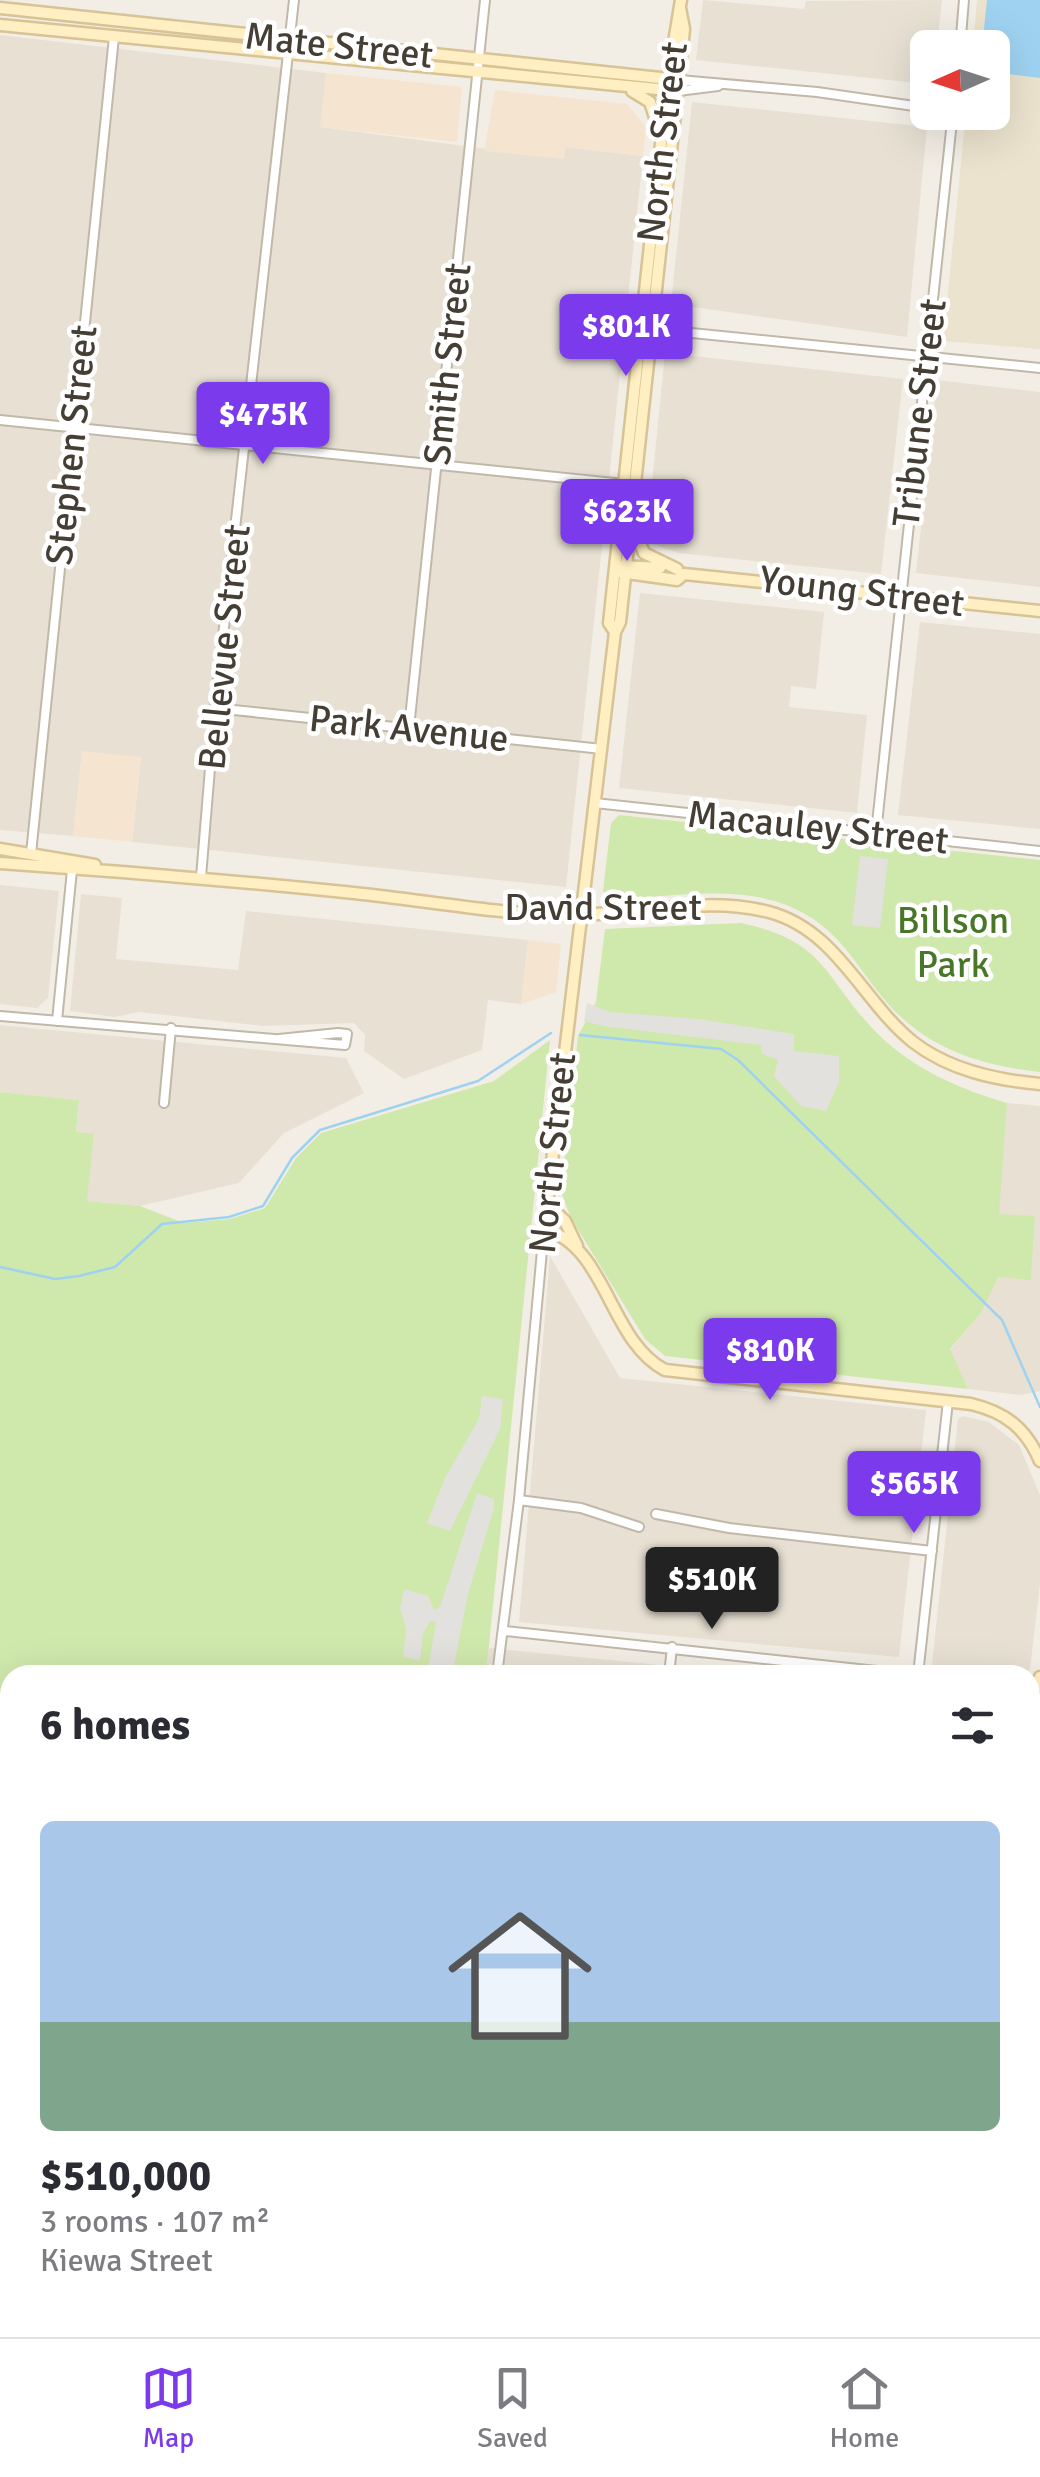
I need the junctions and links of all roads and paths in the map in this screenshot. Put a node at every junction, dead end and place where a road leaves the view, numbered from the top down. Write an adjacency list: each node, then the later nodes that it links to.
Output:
1 (294, 0): 9 (street, Bellevue Street)
2 (485, 0): 11 (street, Smith Street)
3 (964, 0): 7 (street)
4 (681, 4): 13 (main road, North Street)
5 (0, 8): 9 (main road, Mate Street)
6 (0, 25): 8 (main road, Mate Street)
7 (962, 30)
8 (114, 37): 10 (main road, Mate Street); 22 (street, Stephen Street)
9 (290, 40): 10 (street, Bellevue Street); 11 (main road, Mate Street)
10 (288, 54): 12 (main road, Mate Street); 23 (street, Bellevue Street)
11 (480, 60): 12 (street, Smith Street); 13 (main road, Mate Street)
12 (479, 74): 14 (main road, Mate Street); 24 (street, Smith Street)
13 (673, 85): 14 (main road, Mate Street); 15 (street); 17 (main road, North Street); 18 (main road, North Street)
14 (619, 88): 17 (main road)
15 (910, 105)
16 (951, 130): 19 (street, Tribune Street)
17 (658, 162): 25 (main road, North Street)
18 (652, 328): 19 (street); 26 (main road, North Street)
19 (923, 358): 20 (street); 29 (street, Tribune Street)
20 (1040, 368)
21 (0, 420): 22 (street)
22 (72, 427): 23 (street); 38 (street, Stephen Street)
23 (246, 446): 24 (street); 31 (street, Bellevue Street)
24 (436, 465): 25 (street); 32 (street, Smith Street)
25 (624, 484): 27 (main road, North Street)
26 (632, 514): 27 (main road, North Street); 28 (main road)
27 (622, 570): 28 (main road, Young Street); 33 (main road, North Street)
28 (681, 572): 29 (main road, Young Street)
29 (898, 597): 30 (main road, Young Street); 35 (street, Tribune Street)
30 (1040, 611)
31 (215, 708): 32 (street, Park Avenue); 42 (street, Bellevue Street)
32 (409, 728): 33 (street, Park Avenue)
33 (602, 749): 34 (main road, North Street)
34 (595, 803): 35 (street, Macauley Street); 43 (main road, North Street)
35 (876, 833): 37 (street, Macauley Street)
36 (0, 849): 38 (main road, David Street)
37 (1040, 850)
38 (31, 854): 40 (main road, David Street)
39 (0, 862): 41 (main road, David Street)
40 (105, 868): 41 (main road, David Street); 42 (main road, David Street)
41 (72, 870): 45 (street)
42 (201, 877): 43 (main road, David Street)
43 (582, 914): 48 (main road, David Street); 50 (main road, North Street)
44 (0, 1016): 45 (street)
45 (56, 1021): 46 (street)
46 (171, 1028): 47 (street); 49 (street)
47 (345, 1045)
48 (1040, 1084)
49 (164, 1103)
50 (546, 1203): 51 (main road, North Street); 52 (main road)
51 (544, 1229): 52 (main road); 55 (street, North Street)
52 (579, 1252): 53 (main road)
53 (948, 1401): 54 (main road); 58 (street)
54 (1040, 1461)
55 (519, 1500): 57 (street); 59 (street, North Street)
56 (656, 1514): 58 (street)
57 (639, 1528)
58 (932, 1550): 64 (street)
59 (505, 1631): 60 (street); 61 (street, North Street)
60 (672, 1647): 62 (street); 63 (street)
61 (500, 1665)
62 (670, 1665)
63 (829, 1665)
64 (917, 1665)

